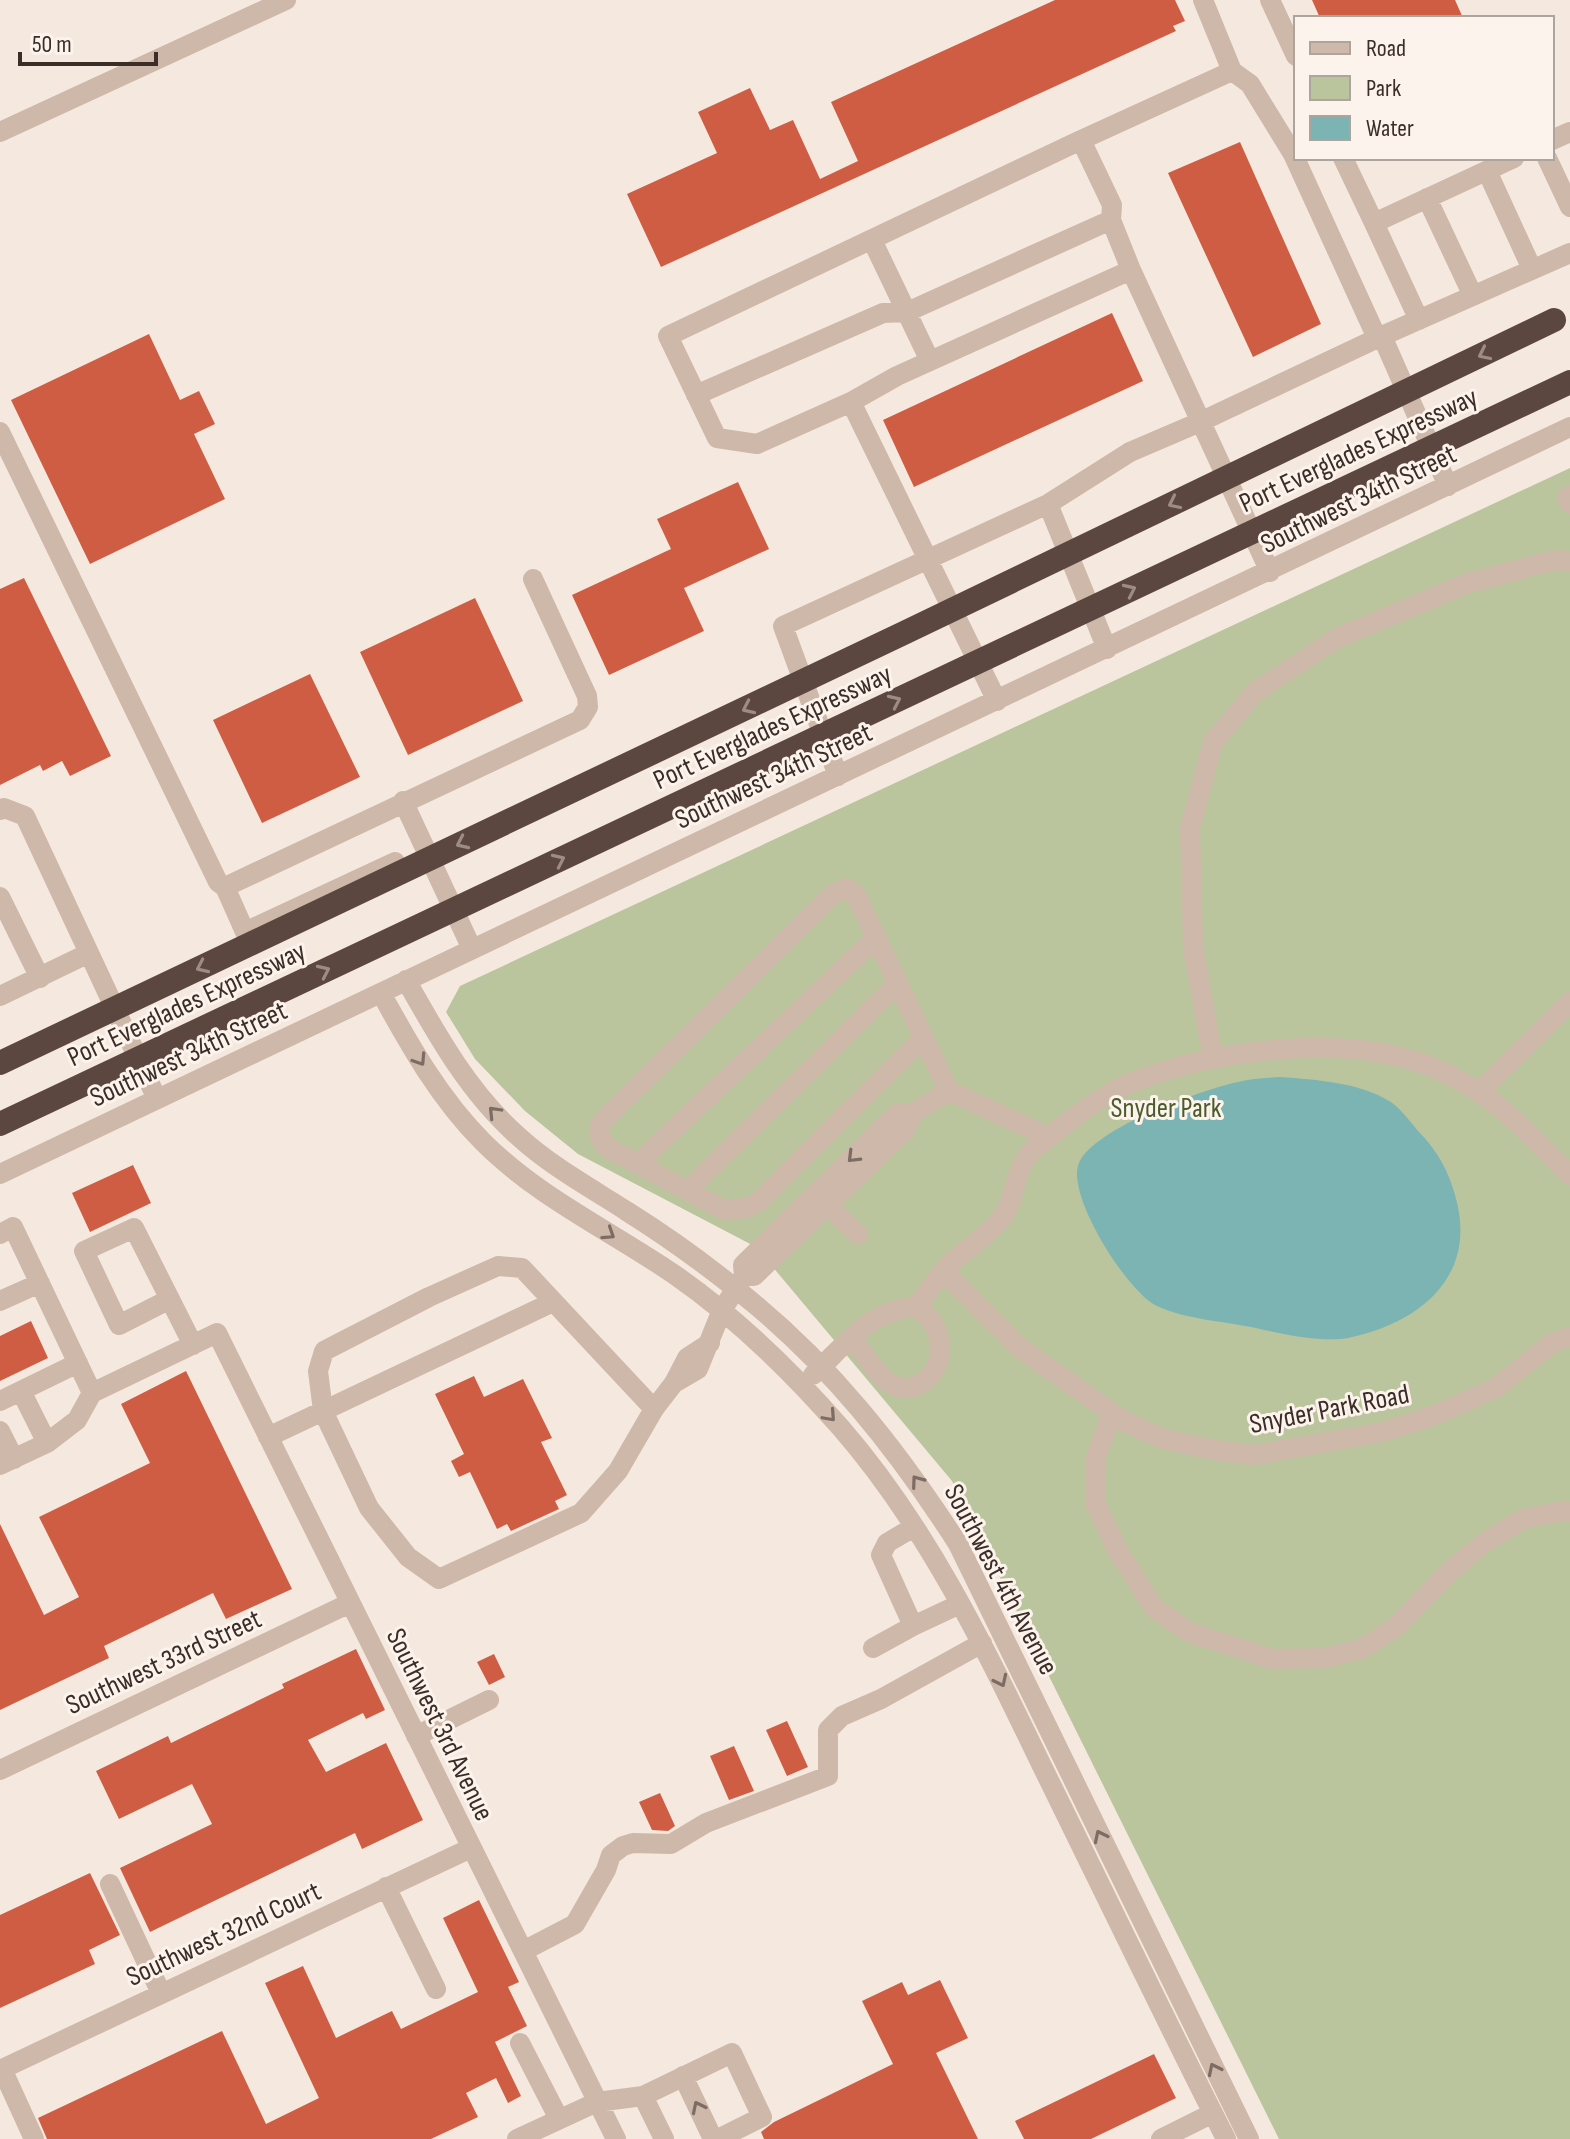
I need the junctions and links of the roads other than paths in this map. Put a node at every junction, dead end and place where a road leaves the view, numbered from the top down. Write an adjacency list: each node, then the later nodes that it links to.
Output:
1 (286, 0): 6 (street)
2 (1203, 0): 5 (street)
3 (1270, 0): 4 (street)
4 (1294, 52)
5 (1232, 71): 7 (street); 8 (street)
6 (0, 132)
7 (1081, 140): 16 (street); 18 (street)
8 (1294, 156)
9 (1296, 160): 26 (street)
10 (1344, 160): 17 (street)
11 (1510, 160): 13 (street)
12 (1548, 160): 15 (street)
13 (1487, 171): 14 (street); 20 (street)
14 (1427, 198): 17 (street); 22 (street)
15 (1570, 207)
16 (1111, 220): 21 (street); 23 (street)
17 (1374, 223): 24 (street)
18 (872, 240): 23 (street); 29 (street)
19 (1570, 253): 20 (street)
20 (1532, 269): 22 (street)
21 (1131, 270): 27 (street); 31 (street)
22 (1473, 296): 24 (street)
23 (907, 312): 27 (street); 29 (street)
24 (1419, 320): 26 (street)
25 (1554, 320): 61 (highway, Port Everglades Expressway, one-way to 61, bridge)
26 (1380, 337): 31 (street); 34 (street)
27 (930, 361): 30 (street)
28 (1570, 382): 66 (highway, Port Everglades Expressway, one-way to 28, bridge)
29 (696, 395): 30 (street)
30 (851, 402): 38 (street)
31 (1200, 422): 37 (street); 40 (street)
32 (1570, 427): 34 (street, Southwest 34th Street)
33 (0, 432): 48 (street)
34 (1448, 486): 40 (street, Southwest 34th Street)
35 (1570, 496): 36 (street)
36 (1570, 503)
37 (1048, 504): 38 (street); 42 (street)
38 (927, 558): 43 (street); 44 (street)
39 (1570, 561): 60 (street)
40 (1270, 572): 42 (street, Southwest 34th Street)
41 (533, 579): 45 (street)
42 (1107, 649): 43 (street, Southwest 34th Street)
43 (997, 701): 44 (street, Southwest 34th Street)
44 (838, 776): 51 (street, Southwest 34th Street)
45 (403, 801): 47 (street); 48 (street)
46 (0, 810): 52 (street)
47 (425, 848): 48 (street); 51 (street)
48 (225, 887)
49 (0, 897): 53 (street)
50 (877, 937): 55 (street); 68 (street); 68 (street)
51 (472, 949): 54 (street, Southwest 34th Street)
52 (89, 953): 53 (street); 64 (street)
53 (40, 978): 57 (street)
54 (406, 980): 56 (street, Southwest 34th Street); 76 (street, Southwest 4th Avenue, one-way to 54)
55 (898, 983): 59 (street); 71 (street)
56 (381, 993): 64 (street, Southwest 34th Street); 82 (street, Southwest 4th Avenue, one-way to 82)
57 (0, 996)
58 (1570, 1002): 63 (street)
59 (924, 1037): 62 (street); 71 (street)
60 (1213, 1059): 63 (street); 67 (street)
61 (0, 1063)
62 (949, 1091): 65 (street); 67 (street)
63 (1480, 1091): 70 (street)
64 (157, 1099): 69 (street, Southwest 34th Street)
65 (913, 1113): 72 (street); 76 (street, one-way to 76)
66 (0, 1124)
67 (1049, 1137): 75 (street)
68 (637, 1164): 71 (street)
69 (0, 1174)
70 (1570, 1175)
71 (687, 1191)
72 (827, 1205): 74 (street); 76 (street)
73 (7, 1230): 77 (street)
74 (858, 1234)
75 (943, 1271): 81 (street); 94 (street, Snyder Park Road)
76 (740, 1282): 82 (street); 87 (street, Southwest 4th Avenue)
77 (40, 1283): 79 (street); 86 (street)
78 (170, 1299): 78 (street); 85 (street)
79 (0, 1301)
80 (553, 1302): 92 (street); 93 (street); 93 (street)
81 (917, 1307): 84 (street); 84 (street)
82 (722, 1310): 88 (street, Southwest 4th Avenue); 92 (street)
83 (1570, 1337): 94 (street, Snyder Park Road)
84 (852, 1338): 87 (street)
85 (193, 1345): 90 (street); 96 (street, Southwest 3rd Avenue)
86 (78, 1363): 89 (street); 90 (street)
87 (822, 1367): 88 (street); 129 (street, Southwest 4th Avenue, one-way to 87)
88 (802, 1385): 100 (street, Southwest 4th Avenue, one-way to 100)
89 (21, 1391): 91 (street); 97 (street)
90 (92, 1393): 97 (street)
91 (0, 1401)
92 (654, 1409): 93 (street)
93 (323, 1411): 96 (street)
94 (1112, 1413): 99 (street)
95 (0, 1431): 98 (street)
96 (268, 1437): 101 (street, Southwest 3rd Avenue)
97 (47, 1443): 98 (street)
98 (7, 1462)
99 (1570, 1512)
100 (914, 1527): 102 (street, Southwest 4th Avenue); 103 (street)
101 (350, 1603): 107 (street, Southwest 3rd Avenue); 108 (street, Southwest 33rd Street)
102 (960, 1604): 103 (street); 104 (street, Southwest 4th Avenue)
103 (913, 1626): 105 (street)
104 (982, 1643): 112 (street); 120 (street, Southwest 4th Avenue, one-way to 120)
105 (873, 1648)
106 (489, 1700): 107 (street)
107 (416, 1736): 109 (street, Southwest 3rd Avenue)
108 (0, 1770)
109 (471, 1848): 111 (street, Southwest 32nd Court); 112 (street, Southwest 3rd Avenue)
110 (110, 1884): 114 (street)
111 (386, 1887): 113 (street); 114 (street, Southwest 32nd Court)
112 (523, 1951): 119 (street, Southwest 3rd Avenue)
113 (436, 1989)
114 (161, 1993): 116 (street, Southwest 32nd Court)
115 (520, 2043): 121 (street)
116 (1, 2070): 122 (street)
117 (683, 2076): 118 (street); 126 (street, one-way to 117); 126 (street)
118 (643, 2096): 119 (street); 125 (street)
119 (597, 2102): 121 (street); 124 (street, Southwest 3rd Avenue)
120 (1213, 2113): 127 (street); 128 (street, Southwest 4th Avenue)
121 (559, 2119): 123 (street)
122 (34, 2139)
123 (517, 2139)
124 (616, 2139)
125 (664, 2139)
126 (716, 2139)
127 (1161, 2139)
128 (1226, 2139)
129 (1249, 2139)

